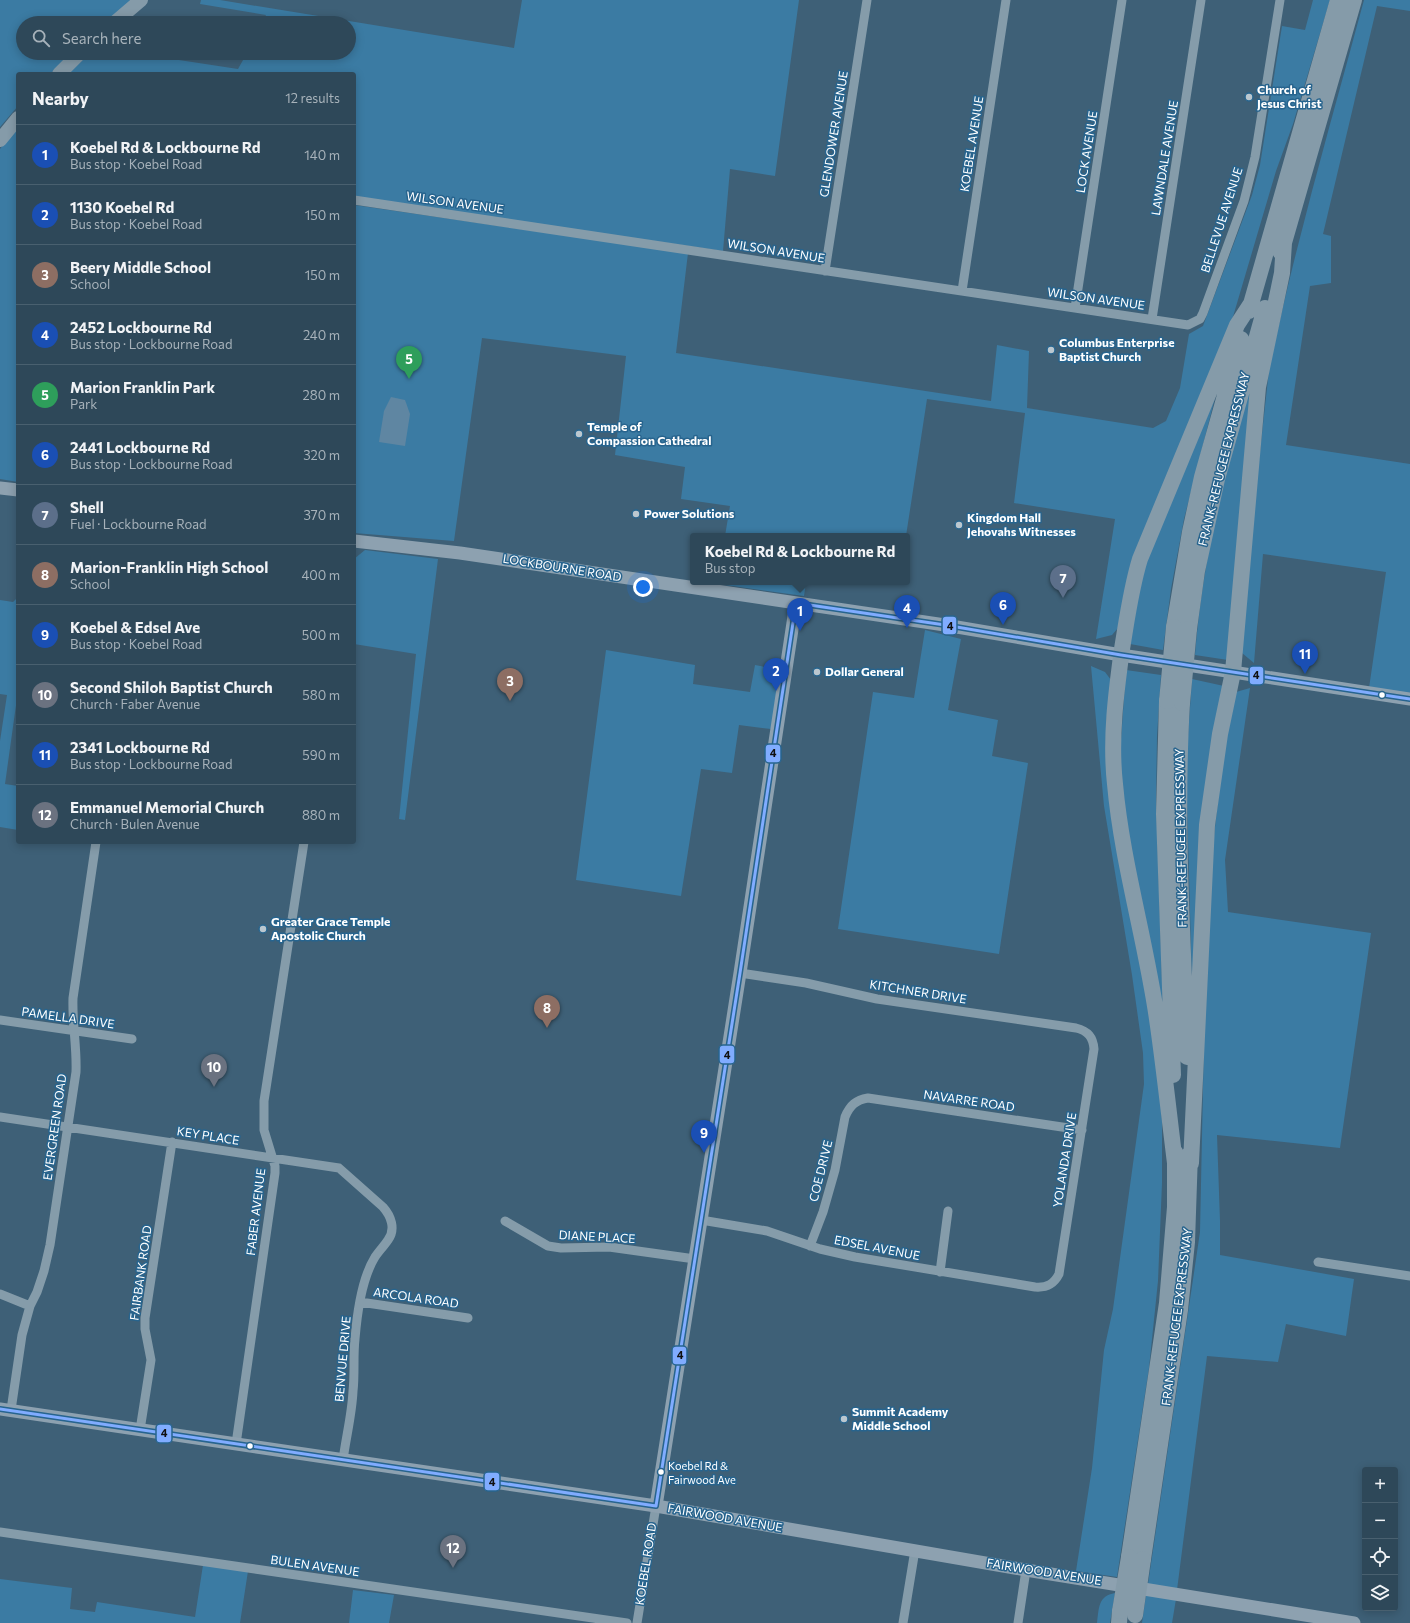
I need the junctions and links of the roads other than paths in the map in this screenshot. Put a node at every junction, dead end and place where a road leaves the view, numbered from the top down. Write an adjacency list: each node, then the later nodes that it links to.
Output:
1 (141, 0): 9 (main road)
2 (867, 0): 16 (street, GLENDOWER AVENUE)
3 (1006, 0): 17 (street, KOEBEL AVENUE)
4 (1122, 0): 19 (street, LOCK AVENUE)
5 (1201, 0): 20 (street, LAWNDALE AVENUE)
6 (1280, 0): 21 (street, BELLEVUE AVENUE)
7 (1338, 0): 18 (highway, FRANK-REFUGEE EXPRESSWAY)
8 (1354, 0): 15 (highway, FRANK-REFUGEE EXPRESSWAY)
9 (122, 16)
10 (73, 60): 11 (main road)
11 (61, 72)
12 (16, 120): 13 (main road)
13 (0, 140)
14 (356, 200): 16 (street, WILSON AVENUE)
15 (1284, 243): 26 (highway, FRANK-REFUGEE EXPRESSWAY); 28 (highway)
16 (825, 271): 17 (street, WILSON AVENUE)
17 (962, 291): 19 (street, WILSON AVENUE)
18 (1252, 302): 26 (highway, FRANK-REFUGEE EXPRESSWAY); 27 (highway)
19 (1076, 308): 20 (street, WILSON AVENUE)
20 (1152, 320): 21 (street, WILSON AVENUE)
21 (1194, 323)
22 (0, 488): 23 (street)
23 (16, 490)
24 (356, 541): 25 (street, LOCKBOURNE ROAD)
25 (796, 603): 27 (street, LOCKBOURNE ROAD); 32 (street, KOEBEL ROAD)
26 (1182, 628): 43 (highway, FRANK-REFUGEE EXPRESSWAY, bridge)
27 (1121, 655): 28 (street, LOCKBOURNE ROAD); 43 (highway)
28 (1233, 672): 29 (street, LOCKBOURNE ROAD); 43 (highway)
29 (1410, 699)
30 (96, 844): 34 (street, EVERGREEN ROAD)
31 (304, 844): 42 (street, FABER AVENUE)
32 (740, 973): 35 (street, KITCHNER DRIVE); 46 (street, KOEBEL ROAD)
33 (0, 1020): 34 (street, PAMELLA DRIVE)
34 (74, 1031): 36 (street, PAMELLA DRIVE); 39 (street, EVERGREEN ROAD)
35 (1091, 1036): 40 (street, YOLANDA DRIVE)
36 (132, 1039)
37 (853, 1103): 40 (street, NAVARRE ROAD); 48 (street, COE DRIVE)
38 (0, 1117): 39 (street, KEY PLACE)
39 (68, 1127): 41 (street, KEY PLACE); 56 (street, EVERGREEN ROAD)
40 (1082, 1130): 53 (street, YOLANDA DRIVE)
41 (172, 1142): 42 (street, KEY PLACE); 59 (street, FAIRBANK ROAD)
42 (272, 1158): 45 (street, KEY PLACE); 60 (street, FABER AVENUE)
43 (1183, 1163): 66 (highway, FRANK-REFUGEE EXPRESSWAY, bridge)
44 (948, 1211): 51 (street)
45 (392, 1219): 55 (street, BENVUE DRIVE)
46 (701, 1220): 48 (street, EDSEL AVENUE); 49 (street, KOEBEL ROAD)
47 (505, 1221): 49 (street, DIANE PLACE)
48 (810, 1246): 51 (street, EDSEL AVENUE)
49 (695, 1259): 62 (street, KOEBEL ROAD)
50 (1318, 1262): 52 (street)
51 (940, 1272): 53 (street, EDSEL AVENUE)
52 (1410, 1276)
53 (1050, 1285)
54 (0, 1294): 56 (street)
55 (360, 1302): 57 (street, ARCOLA ROAD); 61 (street, BENVUE DRIVE)
56 (30, 1306): 58 (street, EVERGREEN ROAD)
57 (468, 1318)
58 (5, 1410): 59 (street, FAIRWOOD AVENUE)
59 (140, 1430): 60 (street, FAIRWOOD AVENUE)
60 (236, 1444): 61 (street, FAIRWOOD AVENUE)
61 (343, 1460): 62 (street, FAIRWOOD AVENUE)
62 (656, 1506): 64 (street, FAIRWOOD AVENUE); 68 (street, KOEBEL ROAD)
63 (0, 1532): 67 (street, BULEN AVENUE)
64 (915, 1550): 65 (street, FAIRWOOD AVENUE); 69 (street)
65 (1026, 1570): 70 (street); 71 (street, FAIRWOOD AVENUE)
66 (1127, 1618)
67 (627, 1623)
68 (637, 1623)
69 (903, 1623)
70 (1018, 1623)
71 (1354, 1623)

